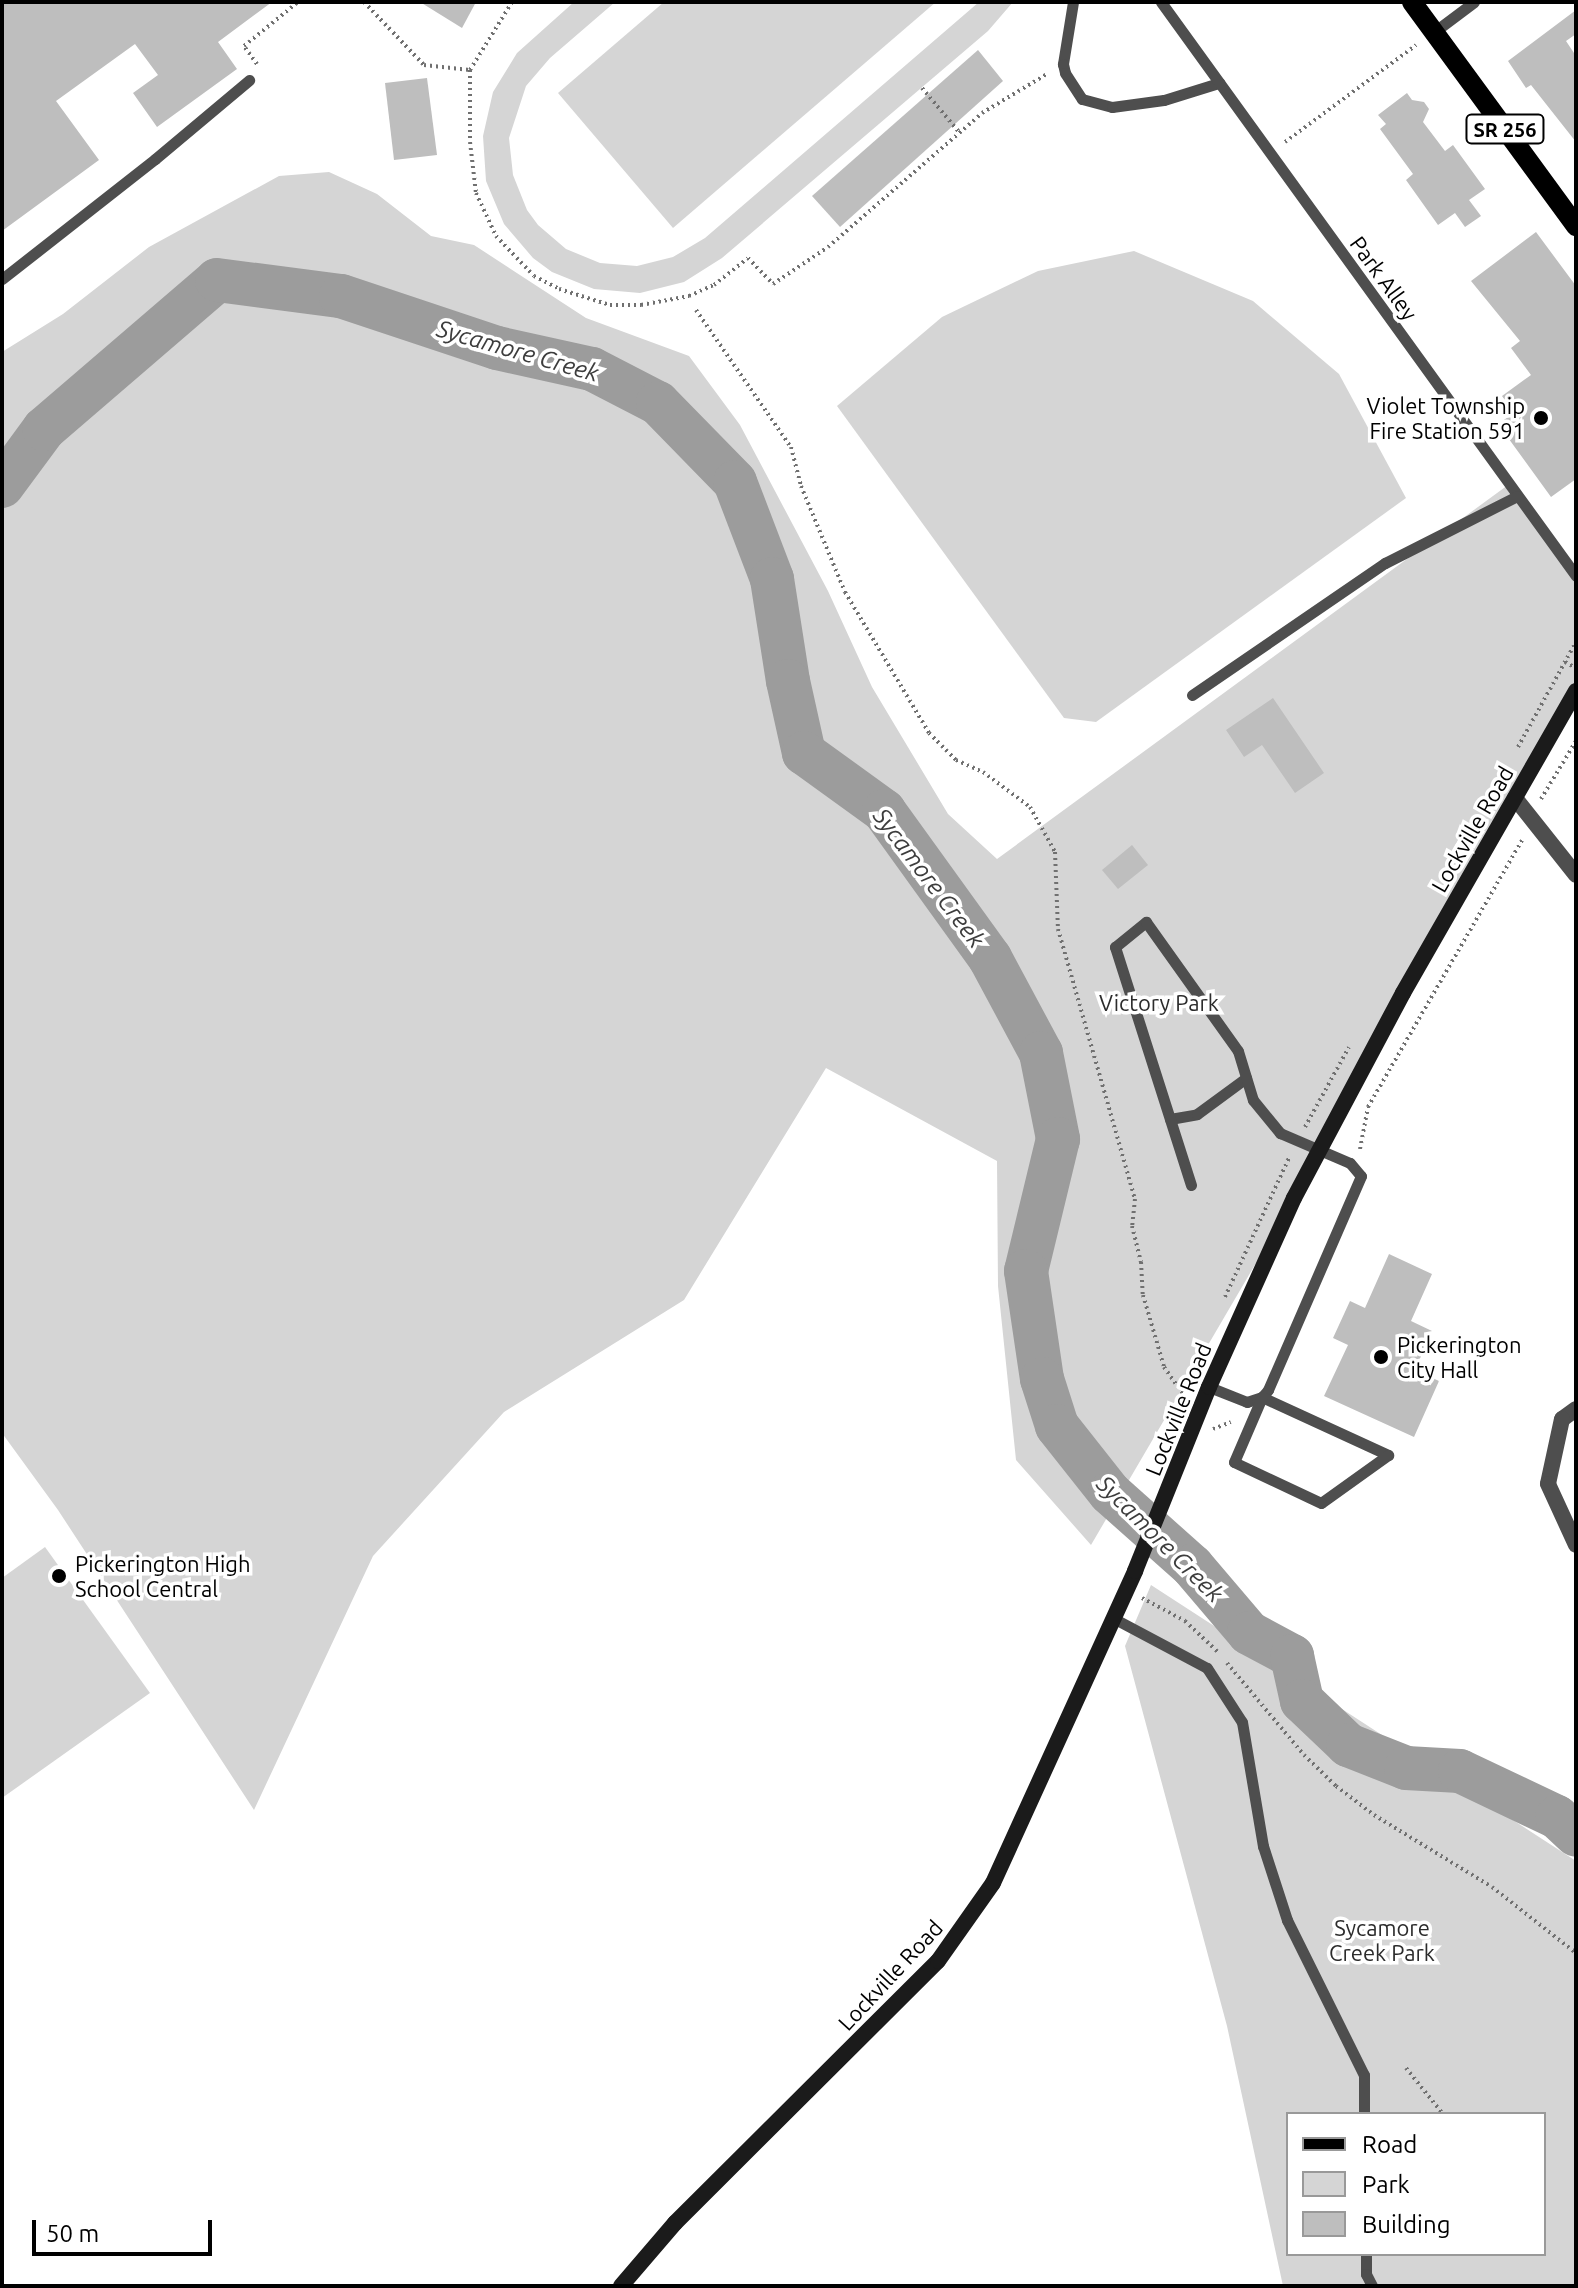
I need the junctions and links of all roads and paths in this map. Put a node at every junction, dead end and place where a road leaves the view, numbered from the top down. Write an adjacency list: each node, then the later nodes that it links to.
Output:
1 (298, 2): 11 (path)
2 (364, 2): 10 (path)
3 (512, 2): 10 (path)
4 (1073, 2): 9 (lane)
5 (1161, 2): 12 (lane, Park Alley)
6 (1412, 2): 8 (main road, SR 256)
7 (1474, 2): 8 (lane)
8 (1434, 32): 15 (path); 16 (main road, SR 256)
9 (1063, 64): 12 (lane); 14 (path)
10 (470, 70): 14 (path)
11 (249, 80): 17 (lane)
12 (1219, 83): 15 (lane, Park Alley)
13 (922, 88): 14 (path)
14 (959, 132)
15 (1269, 153): 19 (lane, Park Alley)
16 (1576, 226)
17 (2, 279)
18 (696, 310): 37 (path)
19 (1517, 496): 20 (lane, Park Alley); 24 (lane)
20 (1576, 576)
21 (1565, 662): 22 (path)
22 (1576, 668)
23 (1576, 691): 26 (main road, Lockville Road)
24 (1192, 695)
25 (1576, 741): 27 (path)
26 (1515, 798): 27 (street); 31 (main road, Lockville Road)
27 (1531, 818): 28 (street); 32 (path)
28 (1576, 875)
29 (1246, 1078): 30 (lane); 30 (lane); 31 (lane)
30 (1170, 1119): 33 (lane)
31 (1321, 1147): 34 (main road, Lockville Road); 35 (lane)
32 (1362, 1147)
33 (1191, 1185)
34 (1209, 1387): 35 (lane); 37 (main road, Lockville Road)
35 (1262, 1397): 35 (lane)
36 (1576, 1409): 39 (street)
37 (1199, 1416): 38 (path); 41 (main road, Lockville Road)
38 (1207, 1431)
39 (1576, 1545)
40 (1142, 1598): 42 (path)
41 (1113, 1618): 44 (lane); 47 (main road, Lockville Road)
42 (1576, 1953)
43 (1406, 2068): 45 (path)
44 (1364, 2112)
45 (1441, 2112)
46 (1366, 2256): 48 (lane)
47 (621, 2286)
48 (1372, 2286)

